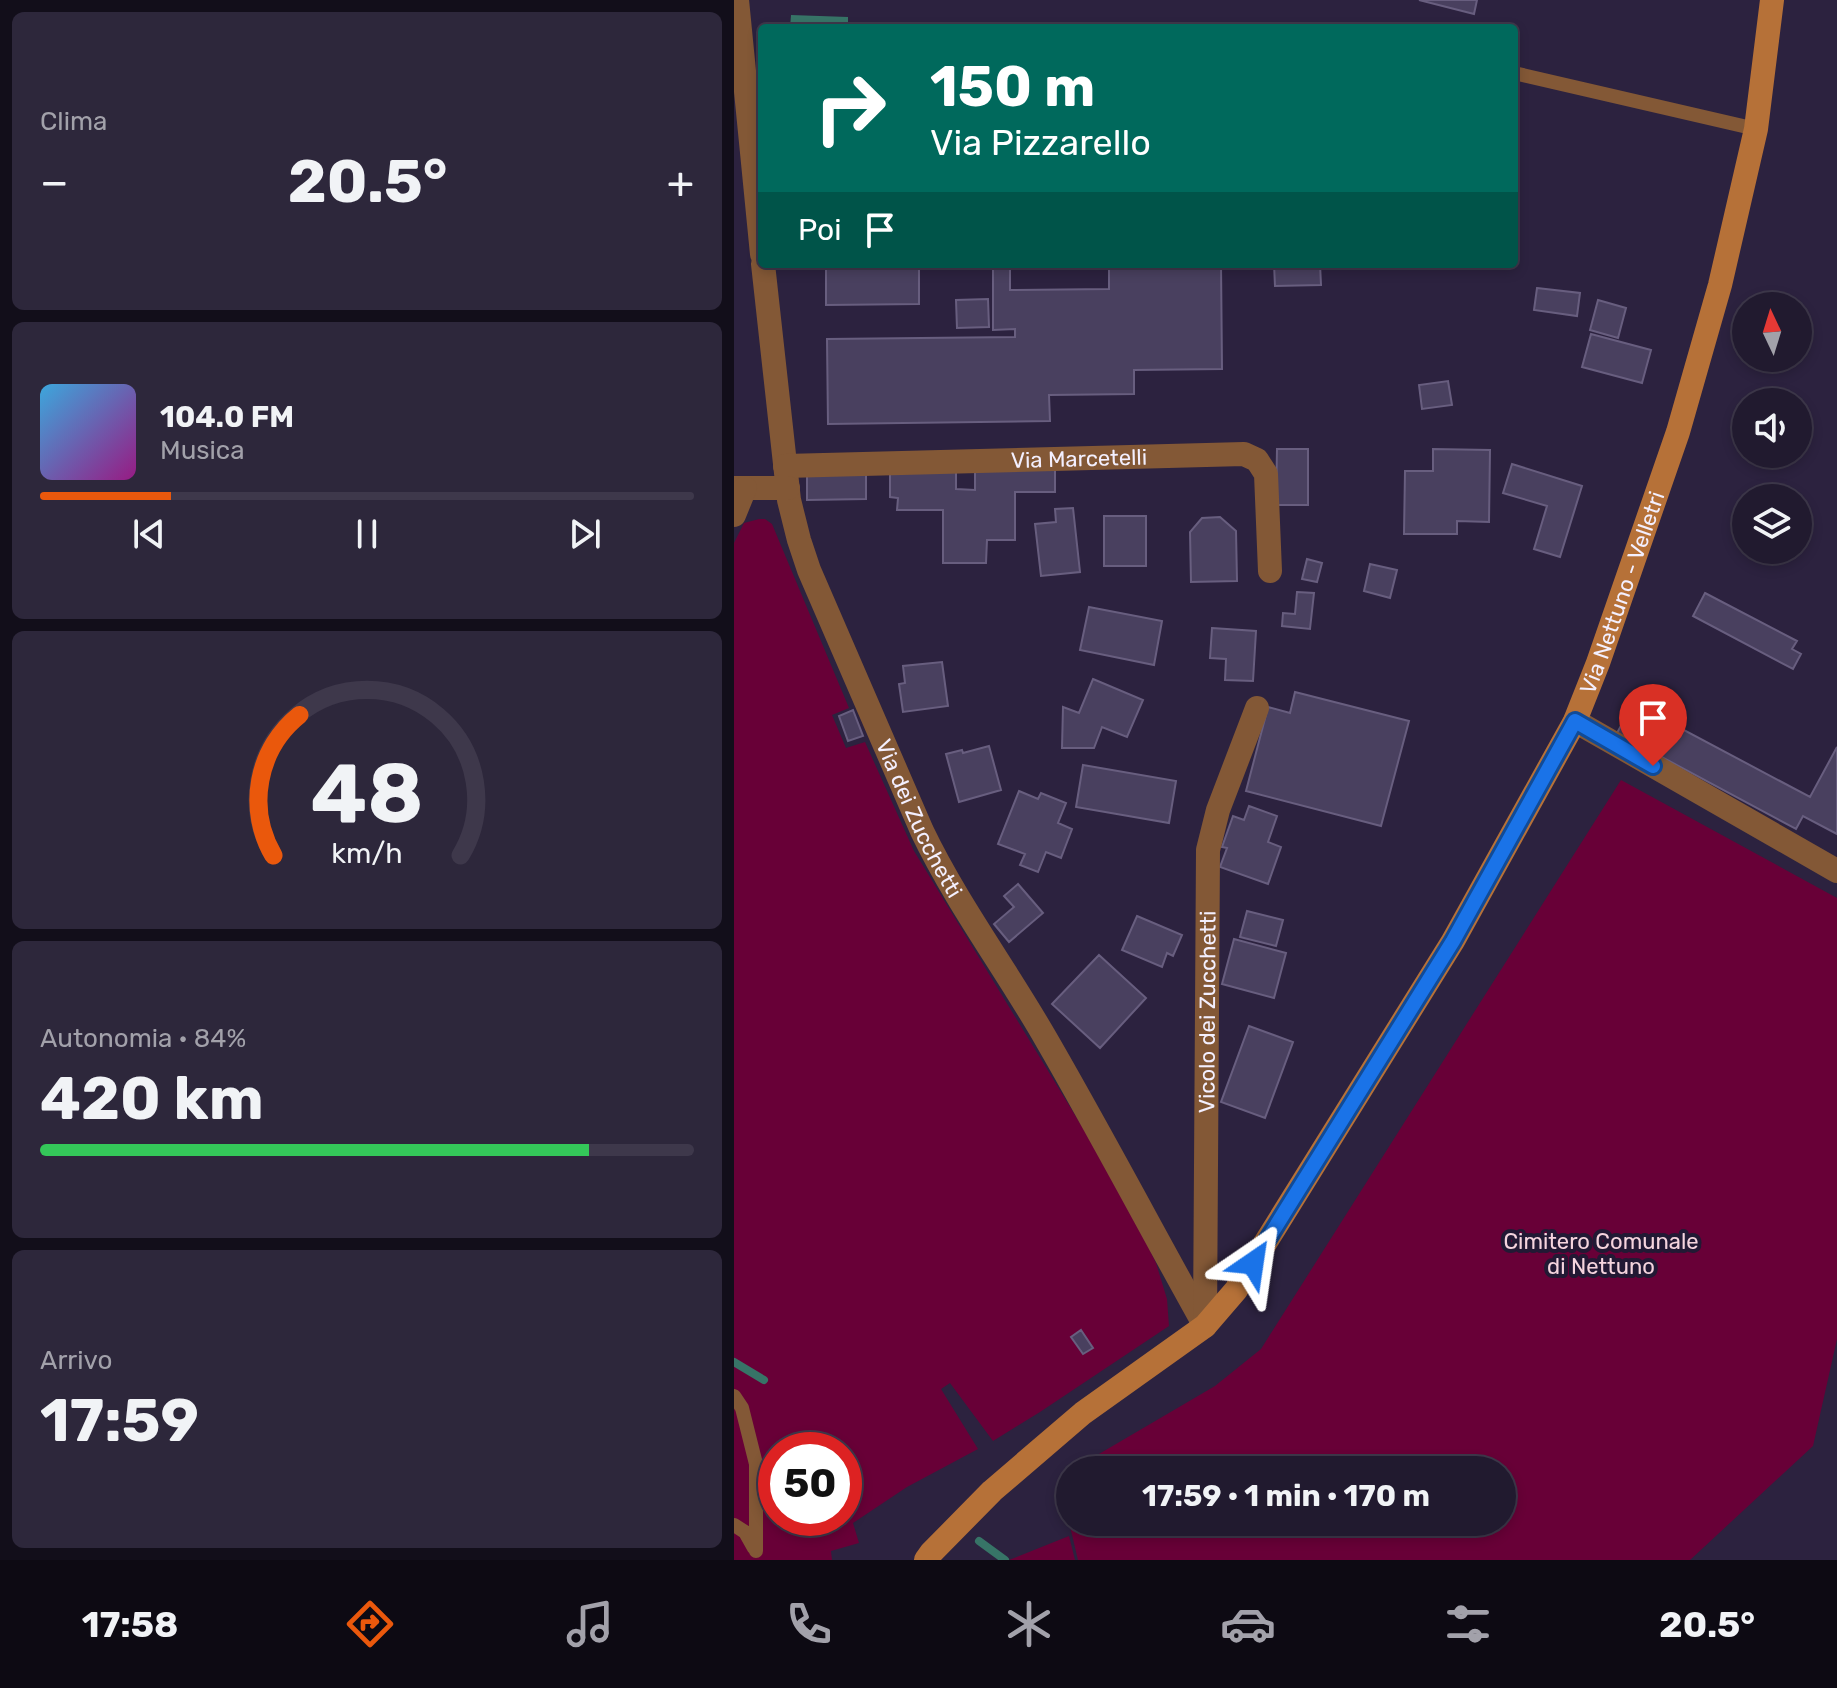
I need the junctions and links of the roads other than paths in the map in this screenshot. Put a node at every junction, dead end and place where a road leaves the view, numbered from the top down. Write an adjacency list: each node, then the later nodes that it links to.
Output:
1 (737, 0): 4 (street)
2 (1772, 0): 5 (main road, Via Nettuno - Velletri)
3 (1518, 74): 5 (lane)
4 (753, 79): 6 (street)
5 (1756, 129): 14 (main road, Via Nettuno - Velletri)
6 (743, 158): 7 (street)
7 (758, 234)
8 (763, 268): 9 (street, Via dei Zucchetti)
9 (787, 477): 10 (street, Via Marcetelli); 12 (street, Via Marcetelli); 16 (street, Via dei Zucchetti)
10 (740, 488): 11 (street)
11 (734, 515)
12 (1270, 571)
13 (1257, 708): 16 (street, Vicolo dei Zucchetti)
14 (1575, 721): 15 (street); 16 (main road, Via Nettuno - Velletri)
15 (1837, 871)
16 (1205, 1326): 20 (main road, Via Nettuno - Velletri)
17 (734, 1396): 19 (lane)
18 (734, 1525): 19 (lane)
19 (756, 1556)
20 (926, 1560)

